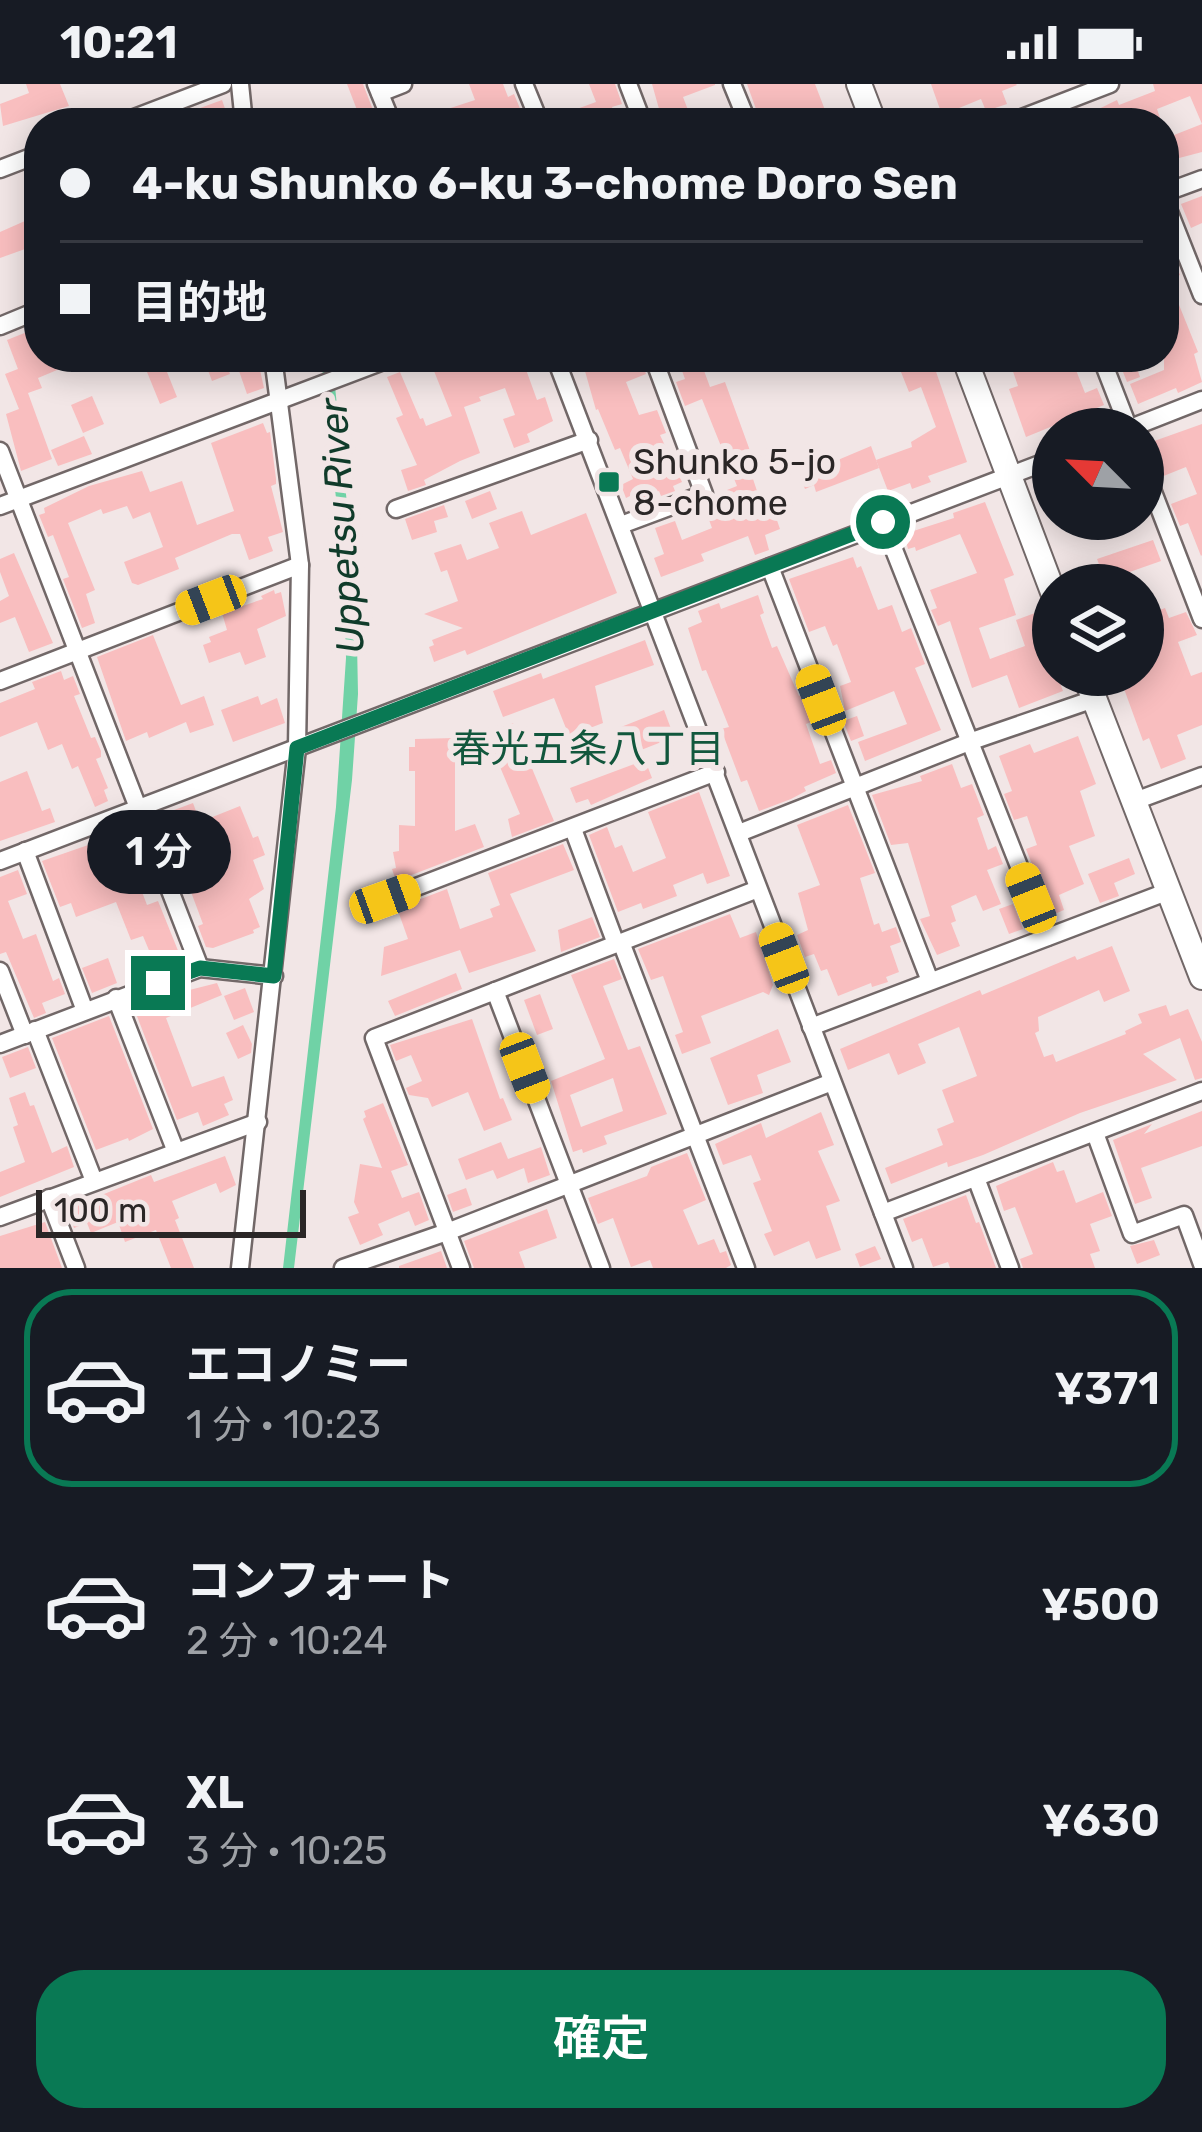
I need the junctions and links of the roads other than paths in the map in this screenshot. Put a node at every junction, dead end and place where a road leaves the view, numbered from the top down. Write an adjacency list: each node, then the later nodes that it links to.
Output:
1 (223, 84): 7 (street)
2 (404, 84): 5 (street)
3 (1057, 84): 6 (street)
4 (1110, 84): 6 (street)
5 (378, 88)
6 (1064, 102): 8 (street)
7 (160, 108)
8 (1049, 108)
9 (1179, 235): 10 (street)
10 (1202, 295)
11 (278, 372): 17 (street)
12 (355, 372): 17 (street)
13 (561, 372): 21 (street)
14 (659, 372): 30 (street)
15 (970, 372): 24 (street)
16 (1107, 372): 19 (street)
17 (287, 398): 25 (street); 32 (street)
18 (1202, 400): 20 (street)
19 (1120, 408)
20 (1164, 415)
21 (589, 440): 27 (street); 30 (street)
22 (0, 451): 25 (street)
23 (1032, 467): 24 (street)
24 (1009, 476): 29 (street); 31 (street)
25 (18, 499): 26 (street); 36 (street)
26 (0, 506)
27 (396, 509)
28 (1164, 520): 35 (street)
29 (883, 522): 33 (street); 40 (street)
30 (621, 525): 34 (street)
31 (1042, 564)
32 (300, 566): 36 (street); 41 (street)
33 (770, 567): 34 (street); 44 (street)
34 (652, 611): 41 (street); 42 (street)
35 (1202, 619)
36 (77, 652): 37 (street); 46 (street)
37 (0, 681)
38 (1069, 696): 40 (street)
39 (1093, 696): 45 (street)
40 (969, 742): 44 (street); 54 (street)
41 (306, 744): 46 (street); 58 (street)
42 (716, 772): 47 (street); 48 (street)
43 (1202, 776): 45 (street)
44 (855, 788): 48 (street); 60 (street)
45 (1135, 801): 52 (street)
46 (140, 808): 49 (street); 56 (street)
47 (573, 830): 53 (street); 55 (street)
48 (739, 833): 51 (street)
49 (25, 851): 50 (street); 63 (street)
50 (0, 861)
51 (758, 889): 55 (street); 64 (street)
52 (1169, 890): 54 (street); 59 (street)
53 (385, 899)
54 (1047, 937): 60 (street)
55 (618, 943): 61 (street); 71 (street)
56 (200, 968): 58 (street); 62 (street)
57 (0, 970): 65 (street)
58 (274, 976): 69 (street)
59 (1202, 977)
60 (930, 981): 64 (street)
61 (495, 991): 75 (street); 79 (street)
62 (116, 998): 63 (street); 72 (street)
63 (85, 1011): 65 (street)
64 (811, 1027): 67 (street)
65 (30, 1033): 66 (street); 74 (street)
66 (0, 1044)
67 (832, 1082): 71 (street); 77 (street)
68 (1202, 1091): 70 (street)
69 (257, 1122): 72 (street); 83 (street)
70 (1095, 1133): 73 (street); 80 (street)
71 (695, 1135): 75 (street); 86 (street)
72 (176, 1152): 74 (street)
73 (976, 1178): 77 (street); 88 (street)
74 (94, 1181): 76 (street)
75 (569, 1184): 79 (street); 85 (street)
76 (49, 1198): 78 (street); 82 (street)
77 (883, 1214): 87 (street)
78 (0, 1217)
79 (447, 1232): 81 (street); 84 (street)
80 (1202, 1264)
81 (348, 1267)
82 (76, 1268)
83 (240, 1268)
84 (461, 1268)
85 (601, 1268)
86 (746, 1268)
87 (904, 1268)
88 (1010, 1268)

